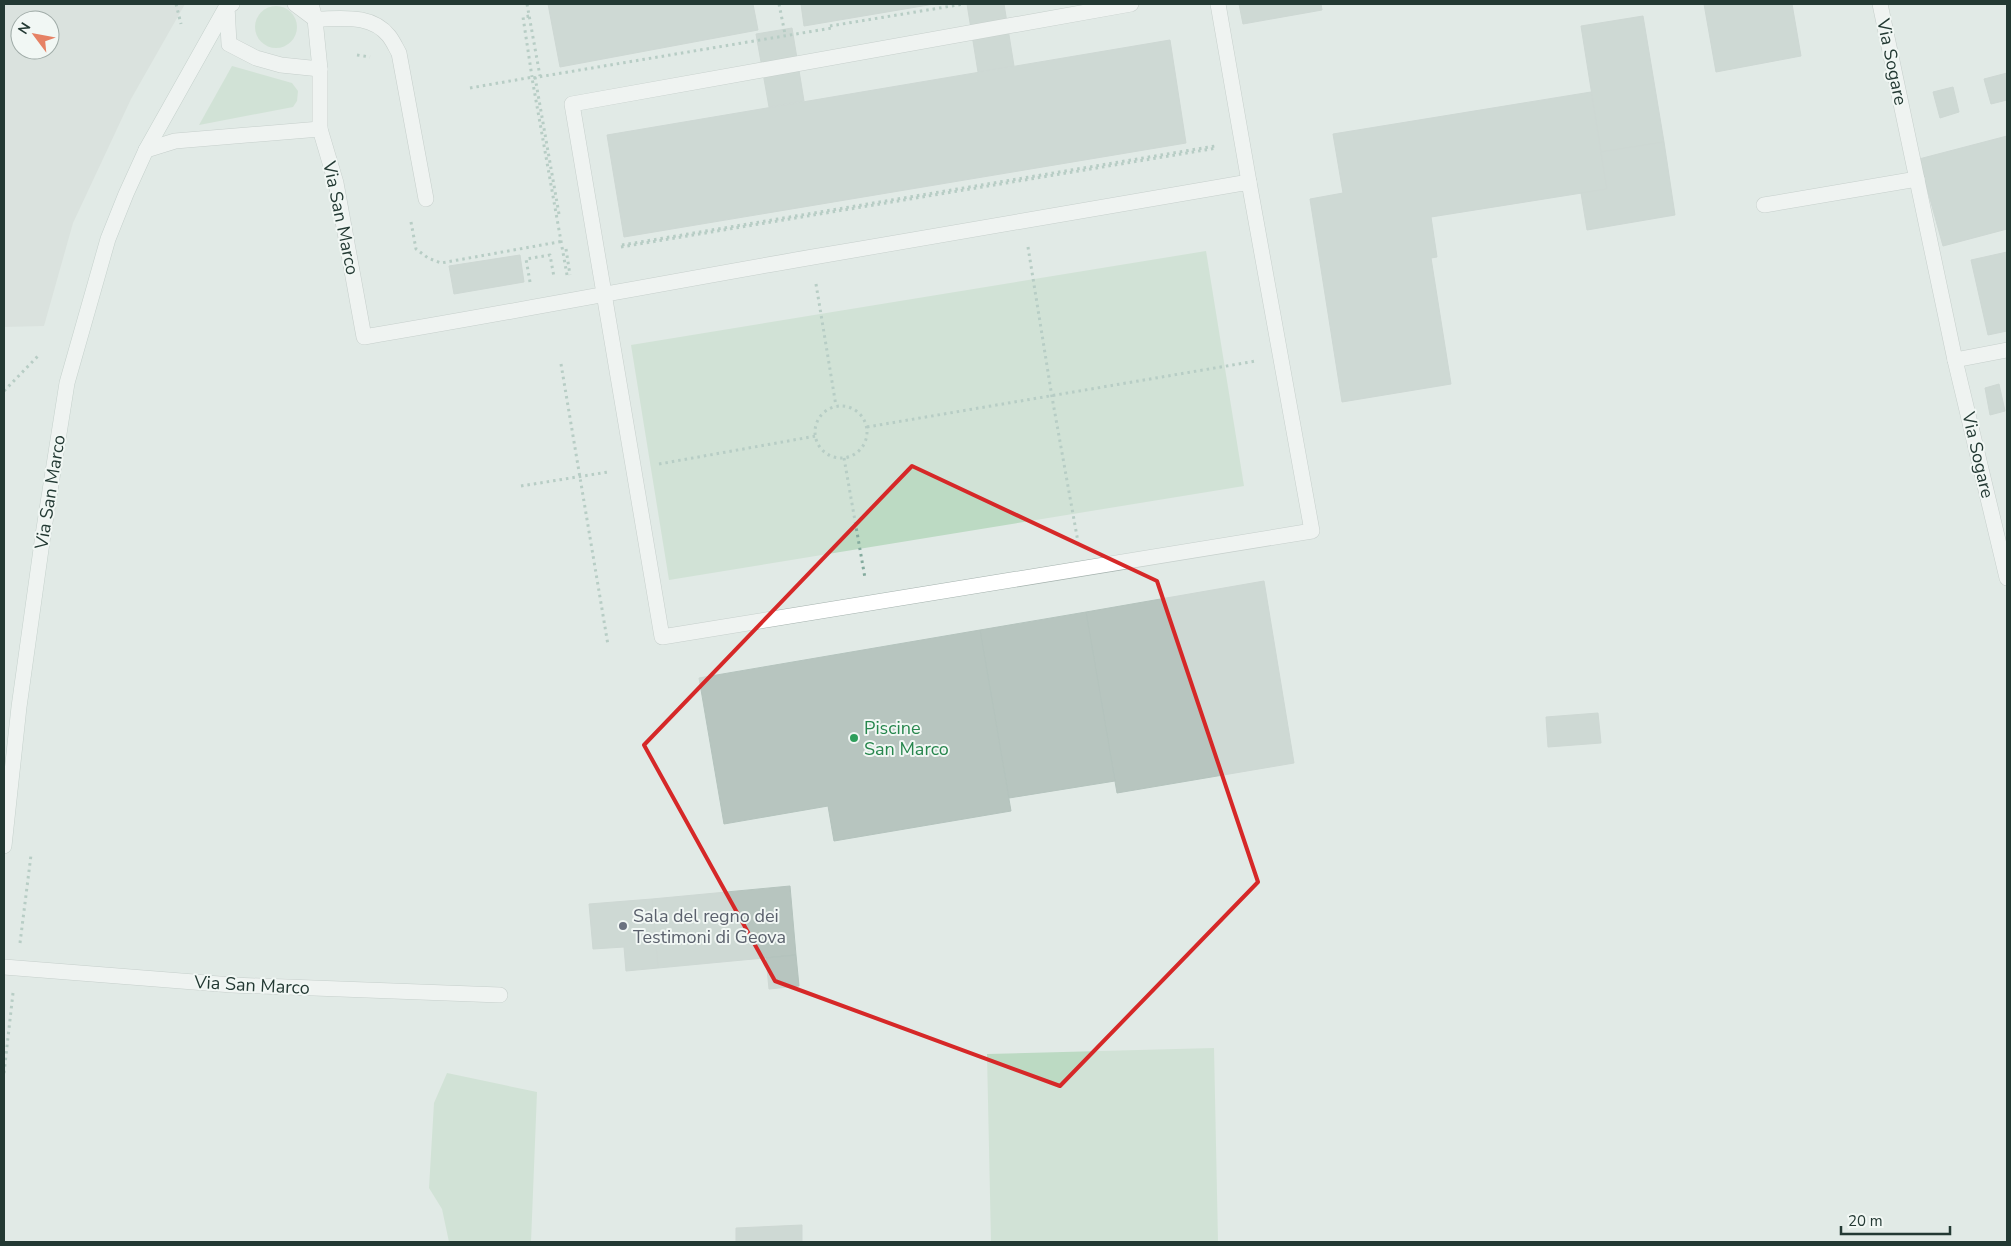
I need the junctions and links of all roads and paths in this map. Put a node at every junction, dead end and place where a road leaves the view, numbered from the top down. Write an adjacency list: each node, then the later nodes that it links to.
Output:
1 (176, 4): 13 (path)
2 (295, 4): 12 (street)
3 (311, 4): 12 (street, Via San Marco)
4 (527, 4): 11 (path)
5 (779, 4): 14 (path)
6 (964, 4): 14 (path)
7 (1131, 4): 36 (street)
8 (1218, 4): 24 (street)
9 (1880, 4): 23 (street, Via Sogare)
10 (229, 5): 15 (street, Via San Marco); 22 (street, Via San Marco)
11 (529, 16): 16 (path); 17 (path)
12 (315, 19): 15 (street, Via San Marco); 25 (street)
13 (181, 24)
14 (785, 34): 16 (path)
15 (320, 69): 19 (street, Via San Marco)
16 (540, 76): 17 (path)
17 (533, 77): 18 (path); 28 (path)
18 (470, 88)
19 (320, 129): 22 (street); 36 (street, Via San Marco)
20 (1218, 145): 21 (path)
21 (1226, 147)
22 (146, 150): 56 (street, Via San Marco)
23 (1917, 179): 26 (street); 40 (street, Via Sogare)
24 (1248, 182): 36 (street); 51 (street)
25 (426, 199)
26 (1764, 205)
27 (411, 220): 28 (path)
28 (564, 241): 31 (path)
29 (1027, 243): 43 (path)
30 (577, 254): 31 (path)
31 (567, 256): 33 (path)
32 (815, 279): 44 (path)
33 (546, 280)
34 (538, 281): 35 (path)
35 (555, 281)
36 (604, 295): 48 (street)
37 (2007, 350): 40 (street)
38 (38, 356): 42 (path)
39 (1261, 360): 43 (path)
40 (1955, 360): 52 (street, Via Sogare)
41 (561, 364): 49 (path)
42 (4, 391)
43 (1052, 397): 45 (path); 51 (path)
44 (836, 406): 45 (path); 46 (path)
45 (867, 427): 47 (path)
46 (816, 436): 47 (path); 48 (path)
47 (844, 458): 53 (path)
48 (634, 468): 49 (path); 53 (street)
49 (580, 477): 50 (path); 54 (path)
50 (520, 486)
51 (1083, 567): 53 (street)
52 (2007, 578)
53 (869, 603)
54 (608, 645)
55 (32, 845): 57 (path)
56 (4, 846)
57 (20, 943)
58 (4, 967): 60 (street, Via San Marco)
59 (13, 990): 61 (path)
60 (500, 995)
61 (4, 1073)

